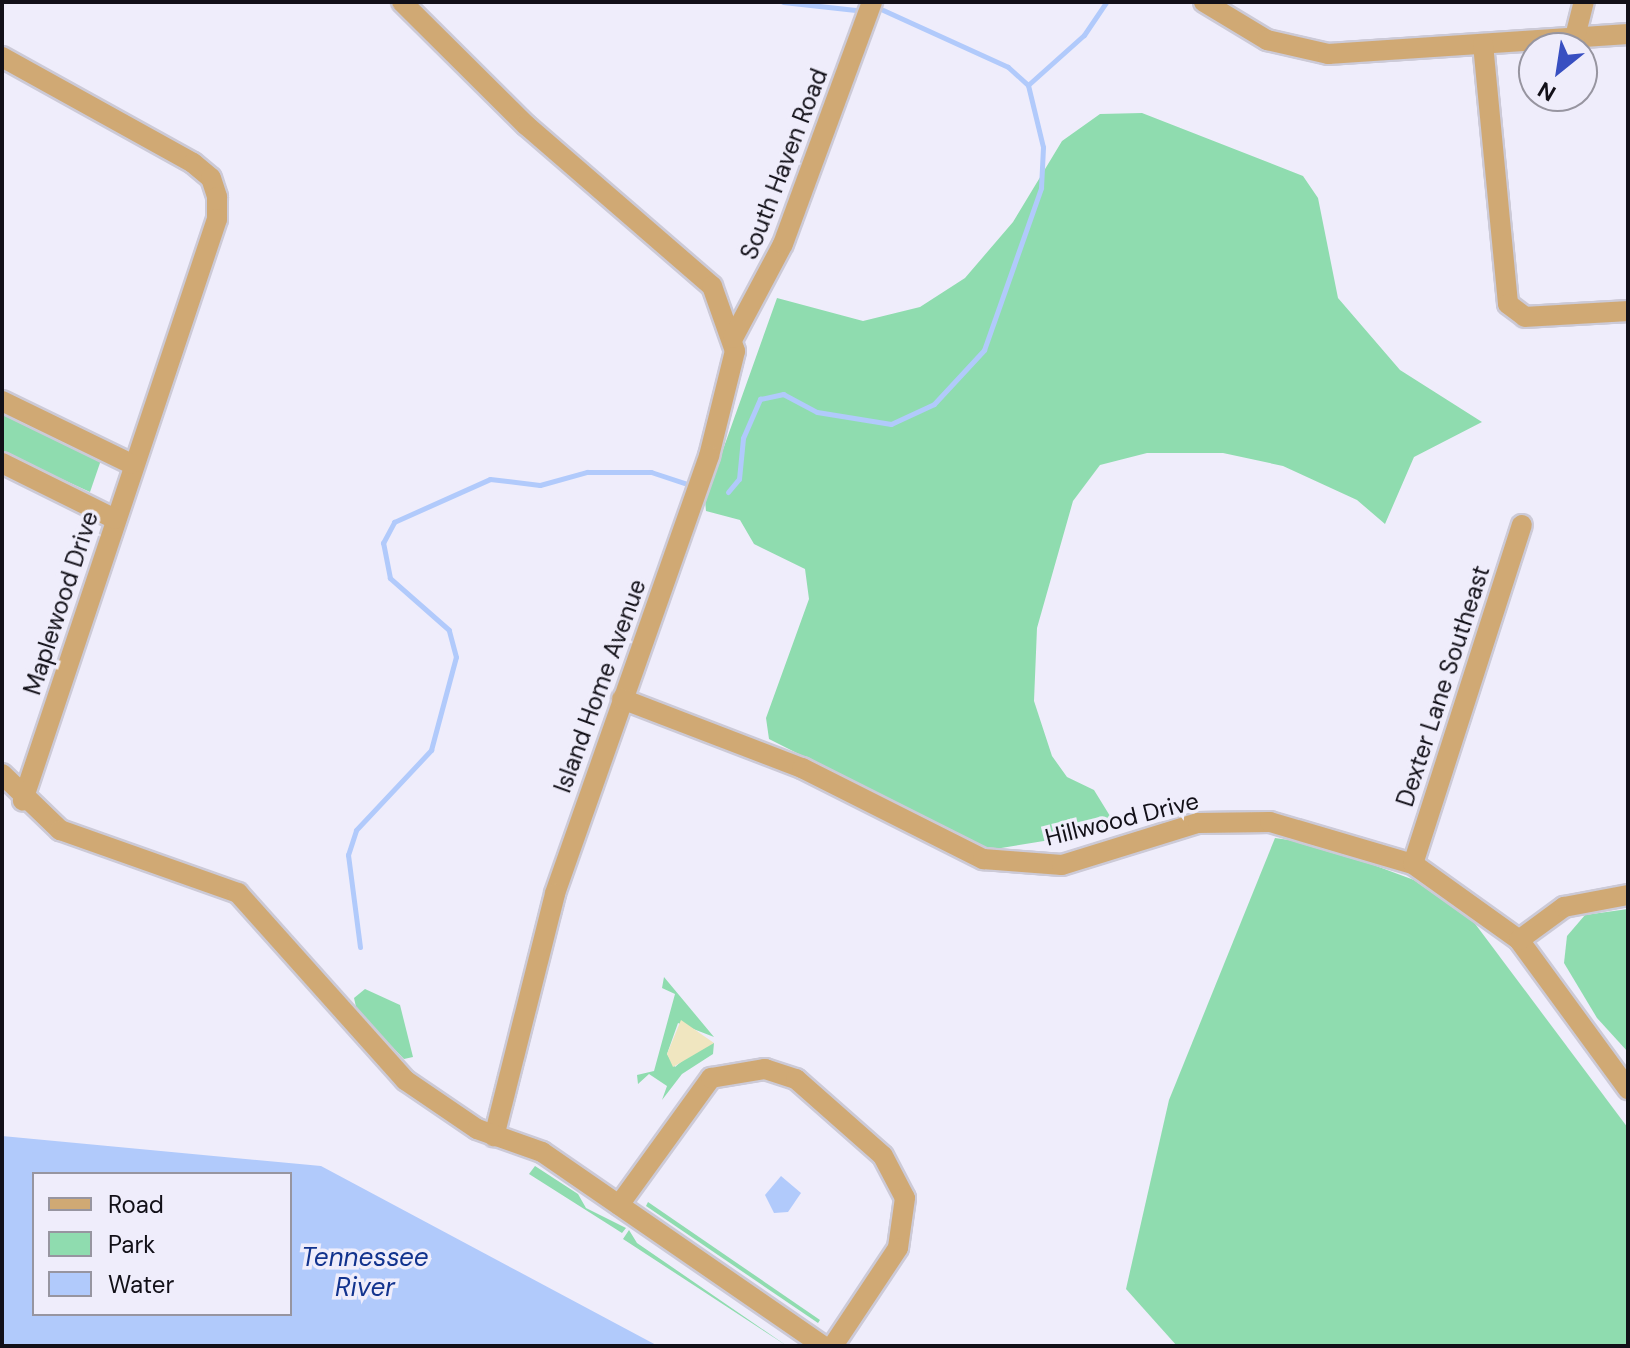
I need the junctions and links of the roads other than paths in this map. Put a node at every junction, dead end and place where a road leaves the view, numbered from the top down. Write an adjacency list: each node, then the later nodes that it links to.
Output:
1 (402, 2): 12 (street, Island Home Avenue)
2 (872, 2): 12 (street, South Haven Road)
3 (1204, 2): 9 (street)
4 (1584, 2): 5 (street)
5 (1576, 32)
6 (1628, 34): 7 (street)
7 (1598, 36)
8 (1518, 41): 9 (street)
9 (1483, 44): 11 (street)
10 (2, 57): 15 (street, Maplewood Drive)
11 (1628, 311)
12 (733, 338): 18 (street, Island Home Avenue)
13 (2, 401): 15 (street)
14 (2, 463): 16 (street)
15 (132, 464): 16 (street, Maplewood Drive)
16 (115, 519): 20 (street, Maplewood Drive)
17 (1522, 525): 21 (street, Dexter Lane Southeast)
18 (622, 699): 21 (street, Hillwood Drive); 25 (street, Island Home Avenue)
19 (2, 774): 20 (street)
20 (23, 800): 25 (street)
21 (1413, 864): 23 (street, Hillwood Drive)
22 (1628, 895): 23 (street)
23 (1519, 940): 24 (street, Hillwood Drive)
24 (1628, 1089)
25 (494, 1136): 26 (street)
26 (619, 1205): 27 (street); 28 (street)
27 (823, 1346)
28 (833, 1346)

